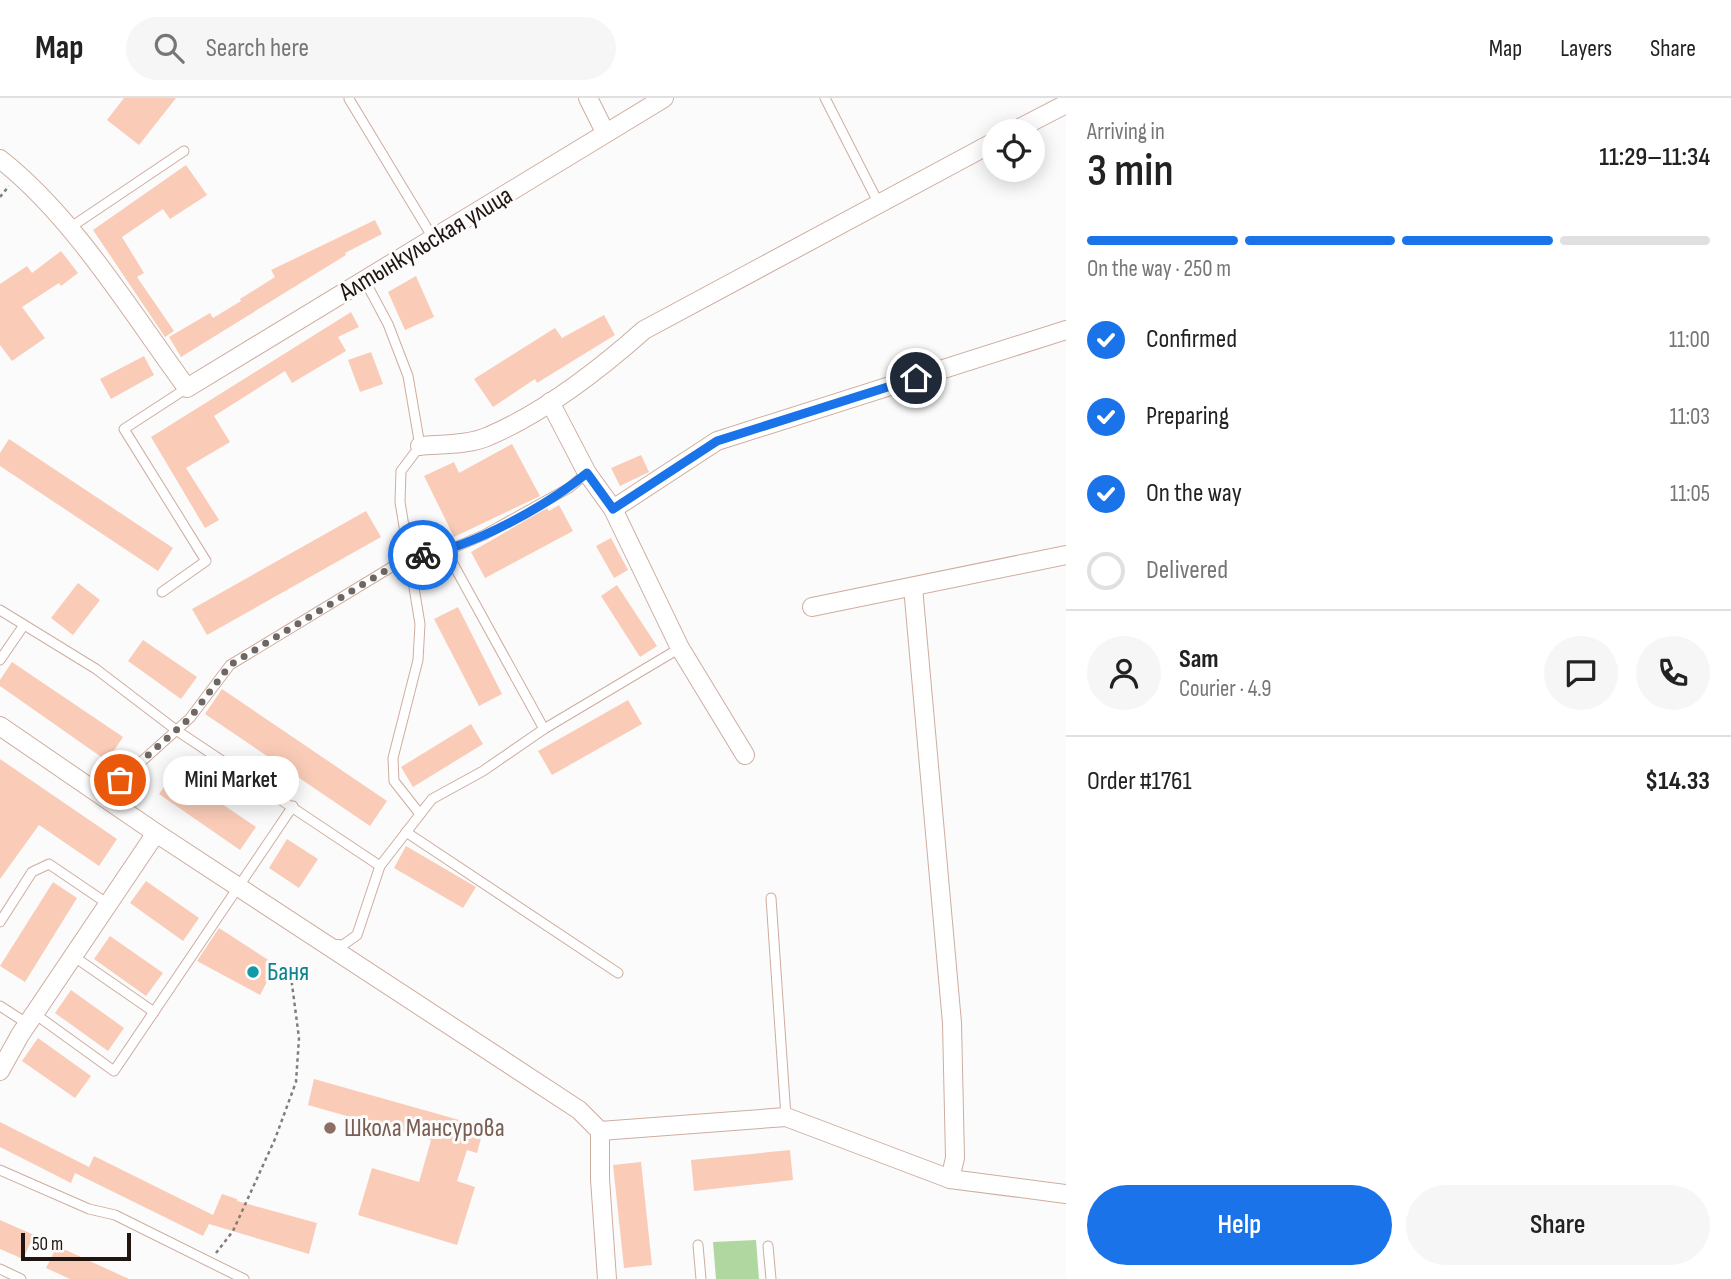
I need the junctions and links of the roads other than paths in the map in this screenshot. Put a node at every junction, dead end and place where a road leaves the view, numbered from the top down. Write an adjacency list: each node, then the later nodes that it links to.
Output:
1 (589, 98): 7 (street)
2 (664, 98): 7 (street, Алтынкульская улица)
3 (825, 98): 11 (lane)
4 (349, 99): 13 (lane)
5 (1066, 104): 6 (street)
6 (1037, 119)
7 (605, 132): 13 (street, Алтынкульская улица)
8 (982, 148): 11 (street)
9 (184, 151): 12 (lane)
10 (0, 159): 12 (street)
11 (879, 204): 17 (street)
12 (68, 229): 16 (street)
13 (434, 240): 14 (street, Алтынкульская улица)
14 (365, 281): 16 (street, Алтынкульская улица); 18 (lane)
15 (1066, 330): 20 (street)
16 (187, 388): 25 (lane)
17 (550, 402): 18 (street); 19 (street)
18 (420, 446): 23 (lane)
19 (587, 473): 20 (street); 21 (lane)
20 (613, 509): 29 (street)
21 (446, 551): 23 (lane); 32 (lane)
22 (1066, 555): 24 (street)
23 (408, 557): 33 (lane); 37 (lane)
24 (913, 587): 26 (street); 58 (street)
25 (162, 592)
26 (811, 607)
27 (0, 610): 28 (lane)
28 (24, 625): 30 (lane); 33 (lane)
29 (680, 648): 32 (lane); 34 (street)
30 (0, 660)
31 (0, 726): 35 (street)
32 (544, 729): 37 (lane)
33 (176, 730): 35 (lane); 36 (lane)
34 (745, 754)
35 (102, 797): 39 (street)
36 (293, 806): 40 (lane); 41 (lane)
37 (420, 814): 38 (lane)
38 (406, 832): 40 (lane); 50 (lane)
39 (156, 833): 41 (street); 43 (street)
40 (380, 866): 46 (lane)
41 (239, 887): 47 (street); 52 (lane)
42 (771, 898): 55 (lane)
43 (108, 904): 44 (lane); 48 (street)
44 (4, 907): 45 (lane)
45 (0, 922)
46 (357, 935): 47 (lane); 49 (lane)
47 (329, 944): 49 (street)
48 (74, 956): 52 (lane); 53 (street)
49 (353, 960): 56 (street)
50 (618, 973)
51 (0, 1006): 53 (lane)
52 (154, 1012): 53 (lane)
53 (31, 1019): 54 (street)
54 (0, 1071)
55 (786, 1117): 56 (street); 58 (street)
56 (600, 1131): 65 (street)
57 (0, 1170): 64 (lane)
58 (950, 1179): 59 (street)
59 (1066, 1194)
60 (698, 1245): 66 (lane)
61 (768, 1246): 67 (lane)
62 (0, 1269): 63 (lane)
63 (21, 1279)
64 (244, 1279)
65 (607, 1279)
66 (701, 1279)
67 (771, 1279)

